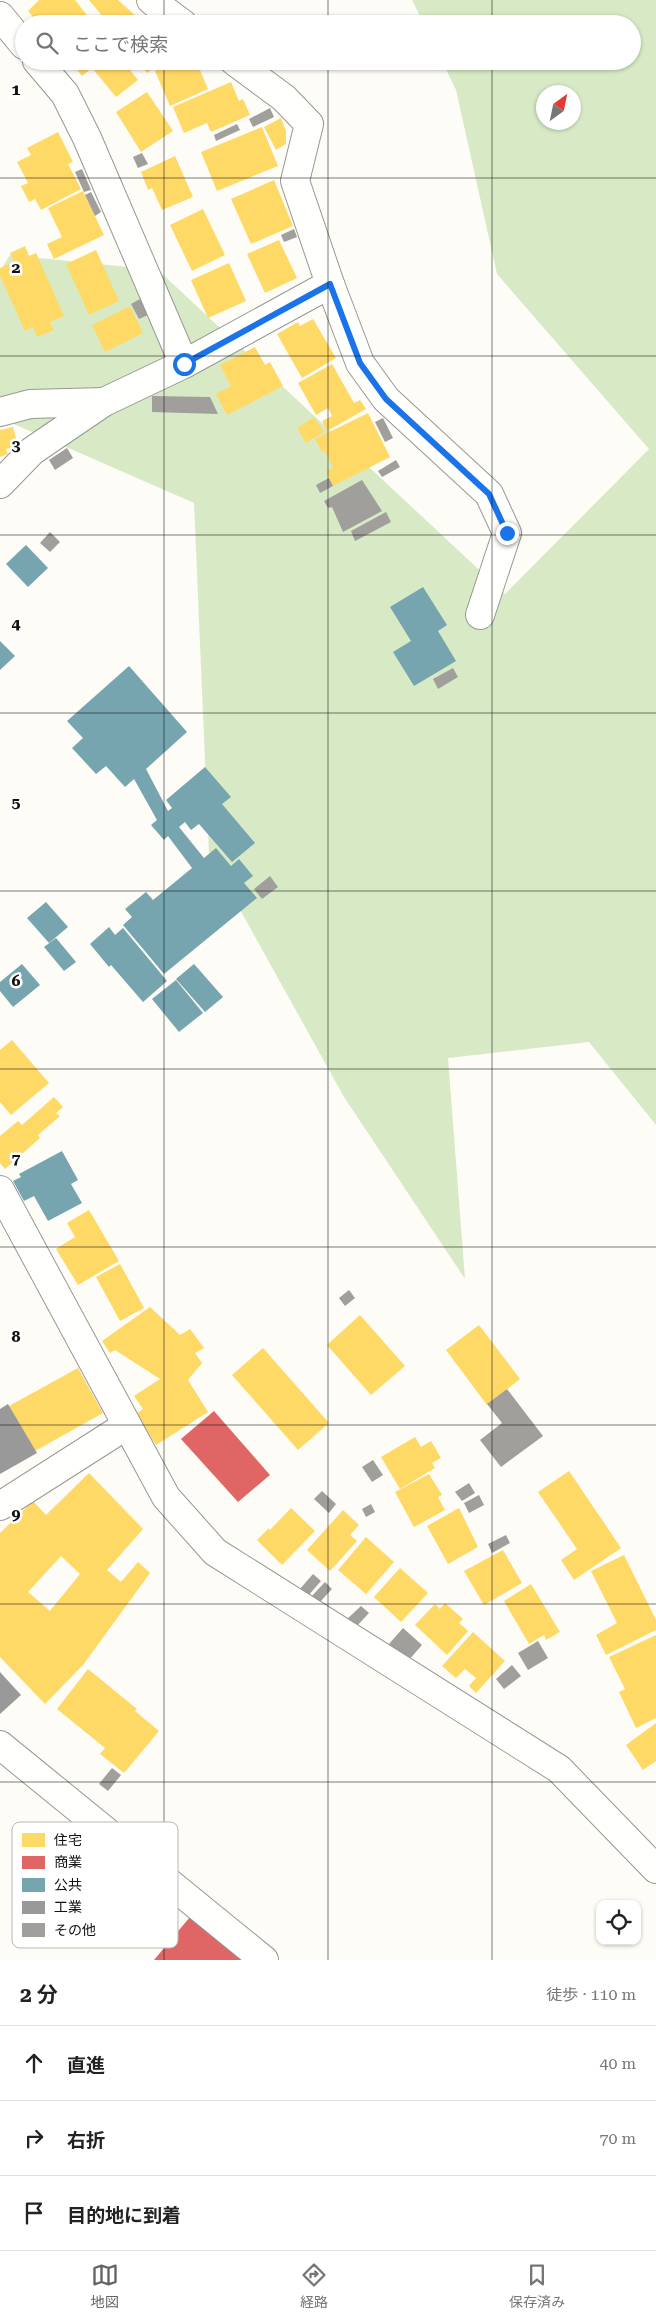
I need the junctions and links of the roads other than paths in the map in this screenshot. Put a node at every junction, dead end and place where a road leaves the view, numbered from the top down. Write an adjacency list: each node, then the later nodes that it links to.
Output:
1 (151, 0): 2 (street)
2 (171, 15)
3 (0, 16): 4 (street)
4 (15, 34)
5 (44, 70): 8 (street)
6 (246, 70): 7 (street)
7 (330, 284): 8 (street); 12 (street)
8 (184, 364): 9 (street)
9 (104, 402): 10 (street); 11 (street)
10 (0, 412)
11 (0, 484)
12 (480, 615)
13 (0, 1190): 14 (street)
14 (127, 1425): 15 (street); 18 (street)
15 (0, 1506)
16 (0, 1745): 17 (street)
17 (95, 1822)
18 (656, 1869)
19 (178, 1890): 20 (street)
20 (264, 1960)

